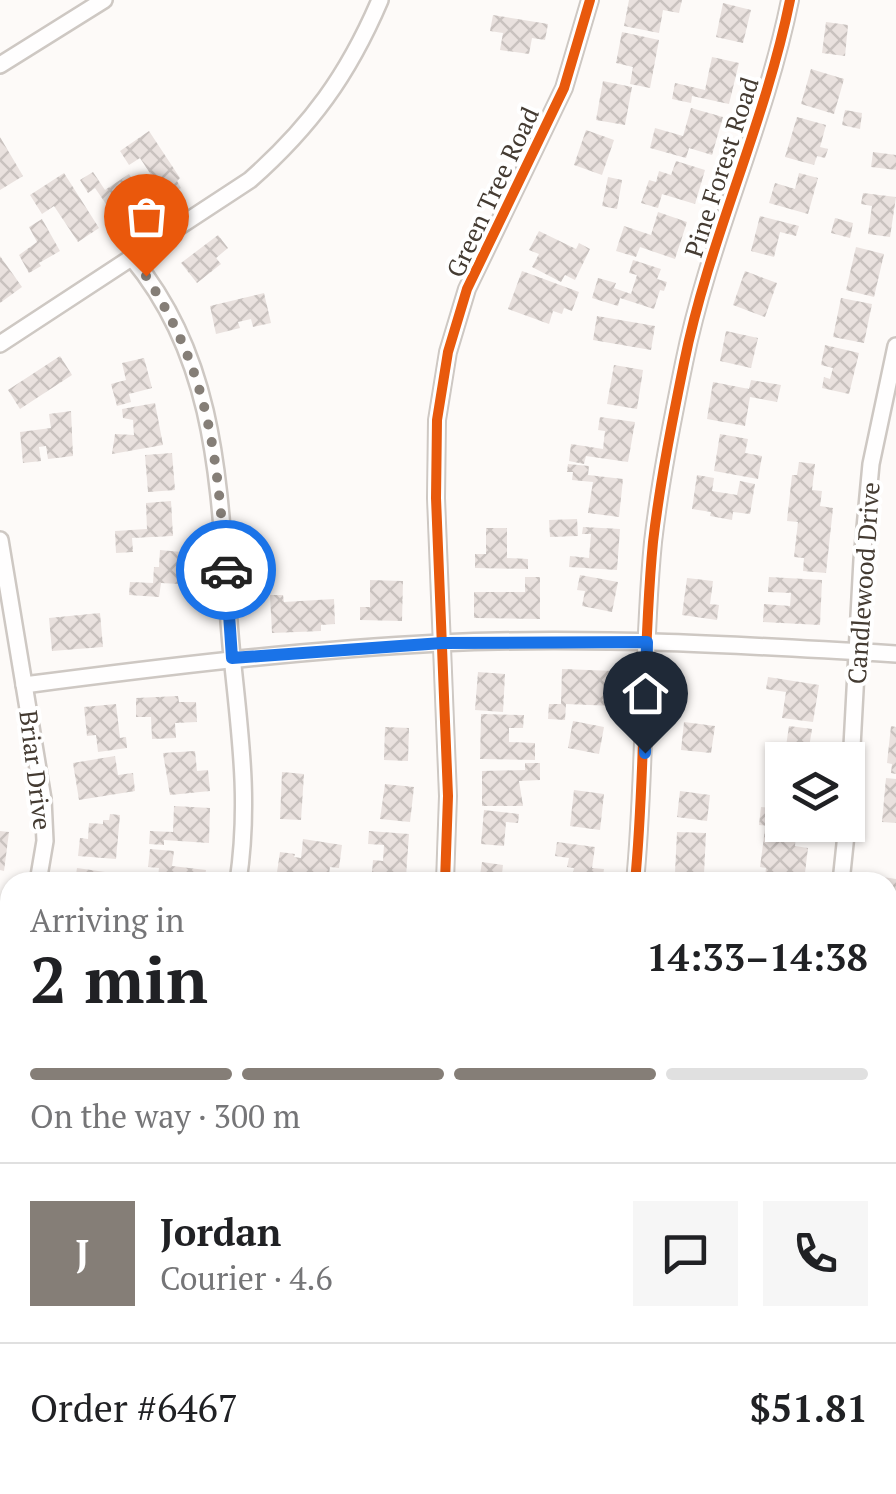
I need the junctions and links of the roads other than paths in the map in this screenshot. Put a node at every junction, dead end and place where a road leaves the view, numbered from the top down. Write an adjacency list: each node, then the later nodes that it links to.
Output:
1 (104, 0): 5 (street)
2 (380, 0): 6 (street)
3 (590, 0): 11 (street, Green Tree Road)
4 (790, 0): 10 (street, Pine Forest Road)
5 (0, 65)
6 (132, 258): 7 (street); 14 (street)
7 (0, 344)
8 (896, 346): 12 (street, Candlewood Drive)
9 (0, 540): 15 (street, Briar Drive)
10 (647, 642): 11 (street); 12 (street); 21 (street, Pine Forest Road)
11 (442, 643): 14 (street); 20 (street, Green Tree Road)
12 (855, 651): 13 (street); 16 (street, Candlewood Drive)
13 (896, 654)
14 (232, 658): 15 (street); 19 (street)
15 (24, 685): 18 (street, Briar Drive)
16 (853, 742)
17 (845, 842): 22 (street, Candlewood Drive)
18 (40, 872)
19 (239, 872)
20 (445, 872)
21 (636, 872)
22 (842, 872)

